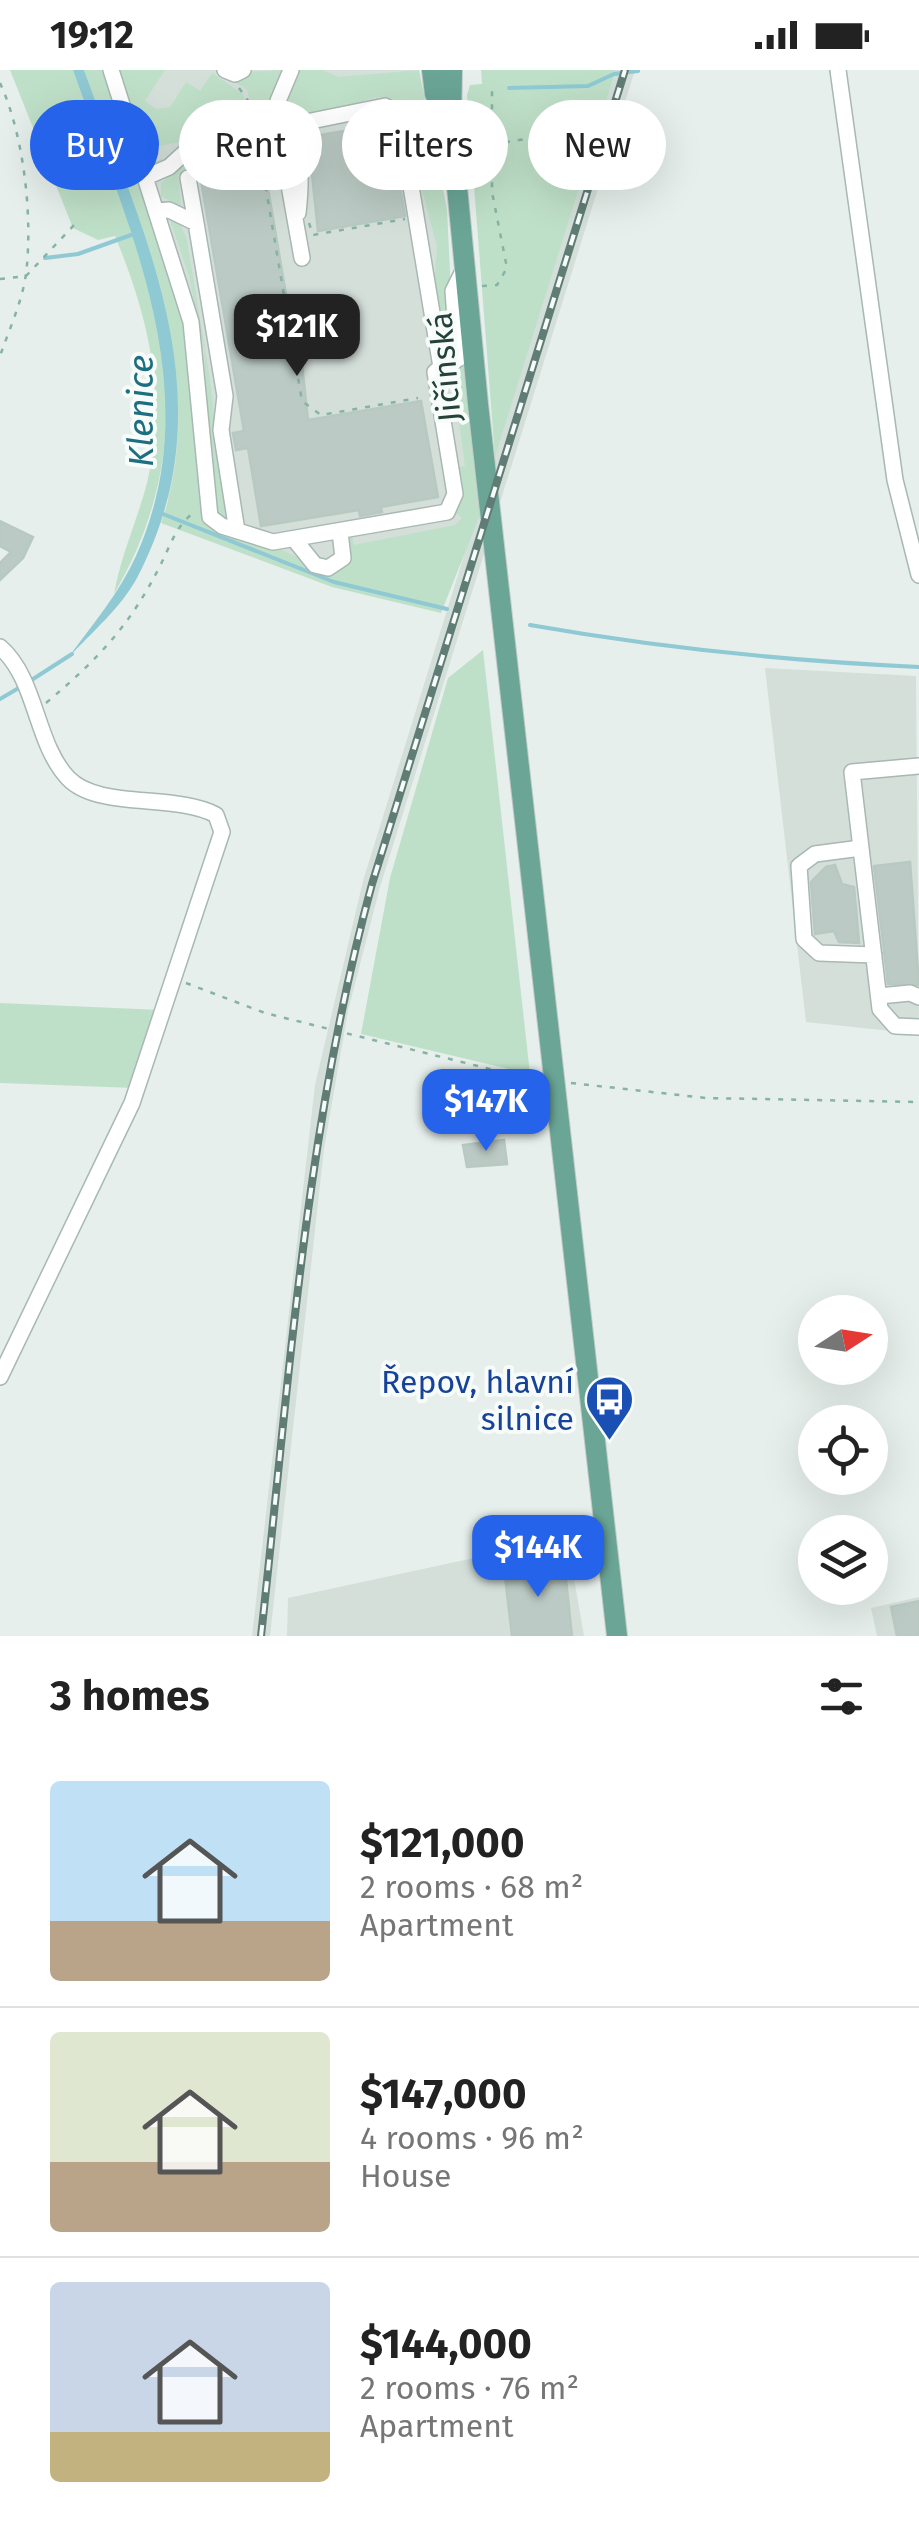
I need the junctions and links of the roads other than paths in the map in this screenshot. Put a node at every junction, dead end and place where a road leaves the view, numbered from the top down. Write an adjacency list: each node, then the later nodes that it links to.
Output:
1 (111, 70): 8 (lane)
2 (243, 70): 7 (lane)
3 (291, 70): 9 (lane)
4 (432, 70): 10 (main road, Jičínská)
5 (452, 70): 11 (main road, Jičínská)
6 (838, 70): 25 (lane)
7 (227, 75)
8 (121, 100)
9 (278, 100)
10 (438, 100)
11 (451, 100)
12 (322, 121): 21 (lane)
13 (150, 190): 17 (lane)
14 (190, 190): 18 (lane)
15 (299, 190): 19 (lane)
16 (458, 190): 20 (main road, Jičínská)
17 (157, 211): 18 (lane); 22 (lane)
18 (196, 222): 22 (lane)
19 (302, 258)
20 (466, 265): 21 (lane); 34 (main road, Jičínská)
21 (441, 368): 23 (lane)
22 (237, 531): 24 (lane)
23 (340, 532): 24 (lane); 24 (lane)
24 (294, 539)
25 (919, 575)
26 (3, 649): 33 (lane)
27 (919, 766): 28 (lane)
28 (861, 848): 29 (lane); 29 (lane)
29 (874, 955): 30 (lane)
30 (878, 996): 31 (lane); 32 (lane)
31 (919, 996)
32 (919, 1027)
33 (0, 1377)
34 (617, 1636)

